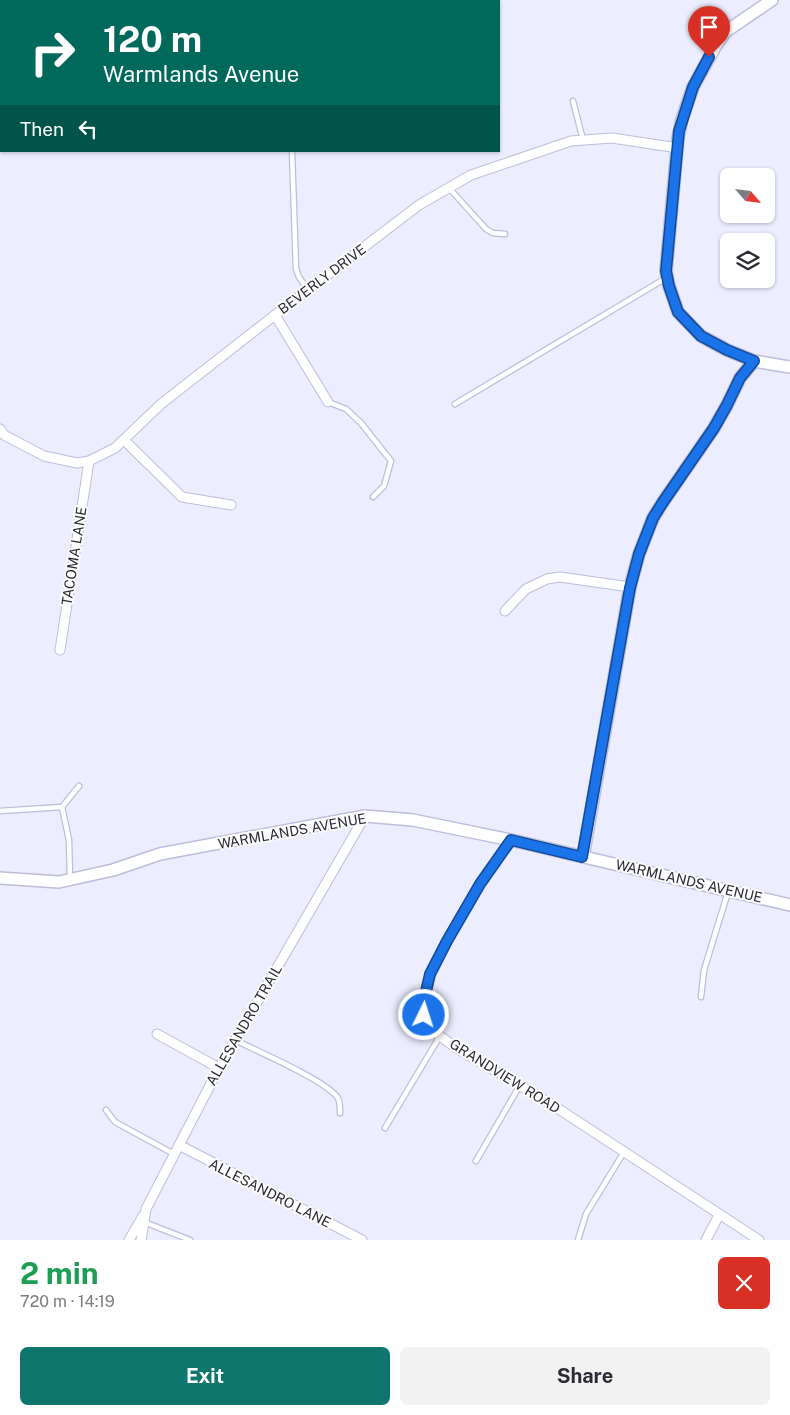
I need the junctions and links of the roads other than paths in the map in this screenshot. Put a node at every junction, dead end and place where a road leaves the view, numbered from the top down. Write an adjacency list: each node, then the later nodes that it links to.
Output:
1 (772, 0): 4 (street)
2 (573, 101): 3 (lane)
3 (582, 140): 4 (street, BEVERLY DRIVE); 6 (street, BEVERLY DRIVE)
4 (678, 148): 8 (street)
5 (292, 152): 9 (lane)
6 (449, 188): 7 (lane); 9 (street, BEVERLY DRIVE)
7 (505, 234)
8 (667, 277): 11 (street); 14 (lane)
9 (308, 290): 10 (street, BEVERLY DRIVE)
10 (275, 315): 13 (street); 16 (street, BEVERLY DRIVE)
11 (754, 361): 12 (street); 20 (street)
12 (790, 367)
13 (328, 402): 18 (lane)
14 (455, 404)
15 (0, 429): 17 (street)
16 (124, 440): 17 (street, BEVERLY DRIVE); 19 (street)
17 (89, 462): 22 (street, TACOMA LANE)
18 (373, 497)
19 (231, 505)
20 (630, 588): 21 (street); 28 (street)
21 (505, 611)
22 (60, 650)
23 (79, 786): 24 (lane)
24 (62, 807): 25 (lane); 30 (lane)
25 (0, 811)
26 (365, 816): 27 (street, WARMLANDS AVENUE); 30 (street, WARMLANDS AVENUE); 36 (street, ALLESANDRO TRAIL)
27 (511, 840): 28 (street, WARMLANDS AVENUE); 35 (street, GRANDVIEW ROAD)
28 (582, 857): 31 (street, WARMLANDS AVENUE)
29 (0, 878): 30 (street, WARMLANDS AVENUE)
30 (70, 880)
31 (728, 891): 32 (street, WARMLANDS AVENUE); 33 (lane)
32 (790, 905)
33 (701, 997)
34 (157, 1034): 37 (street)
35 (440, 1036): 38 (street, GRANDVIEW ROAD); 41 (lane)
36 (235, 1040): 37 (street, ALLESANDRO TRAIL); 40 (lane)
37 (218, 1068): 42 (street, ALLESANDRO TRAIL)
38 (520, 1085): 43 (street, GRANDVIEW ROAD); 45 (lane)
39 (106, 1110): 44 (lane)
40 (340, 1113)
41 (385, 1128)
42 (179, 1145): 44 (street, ALLESANDRO TRAIL); 52 (street, ALLESANDRO LANE)
43 (624, 1152): 47 (street, GRANDVIEW ROAD); 53 (lane)
44 (174, 1154): 46 (street, ALLESANDRO TRAIL)
45 (476, 1161)
46 (146, 1209): 48 (street, ALLESANDRO TRAIL); 49 (street)
47 (719, 1215): 54 (street); 55 (street, GRANDVIEW ROAD)
48 (144, 1222): 50 (street, ALLESANDRO TRAIL); 51 (lane)
49 (129, 1240)
50 (141, 1240)
51 (190, 1240)
52 (362, 1240)
53 (578, 1240)
54 (706, 1240)
55 (759, 1240)

